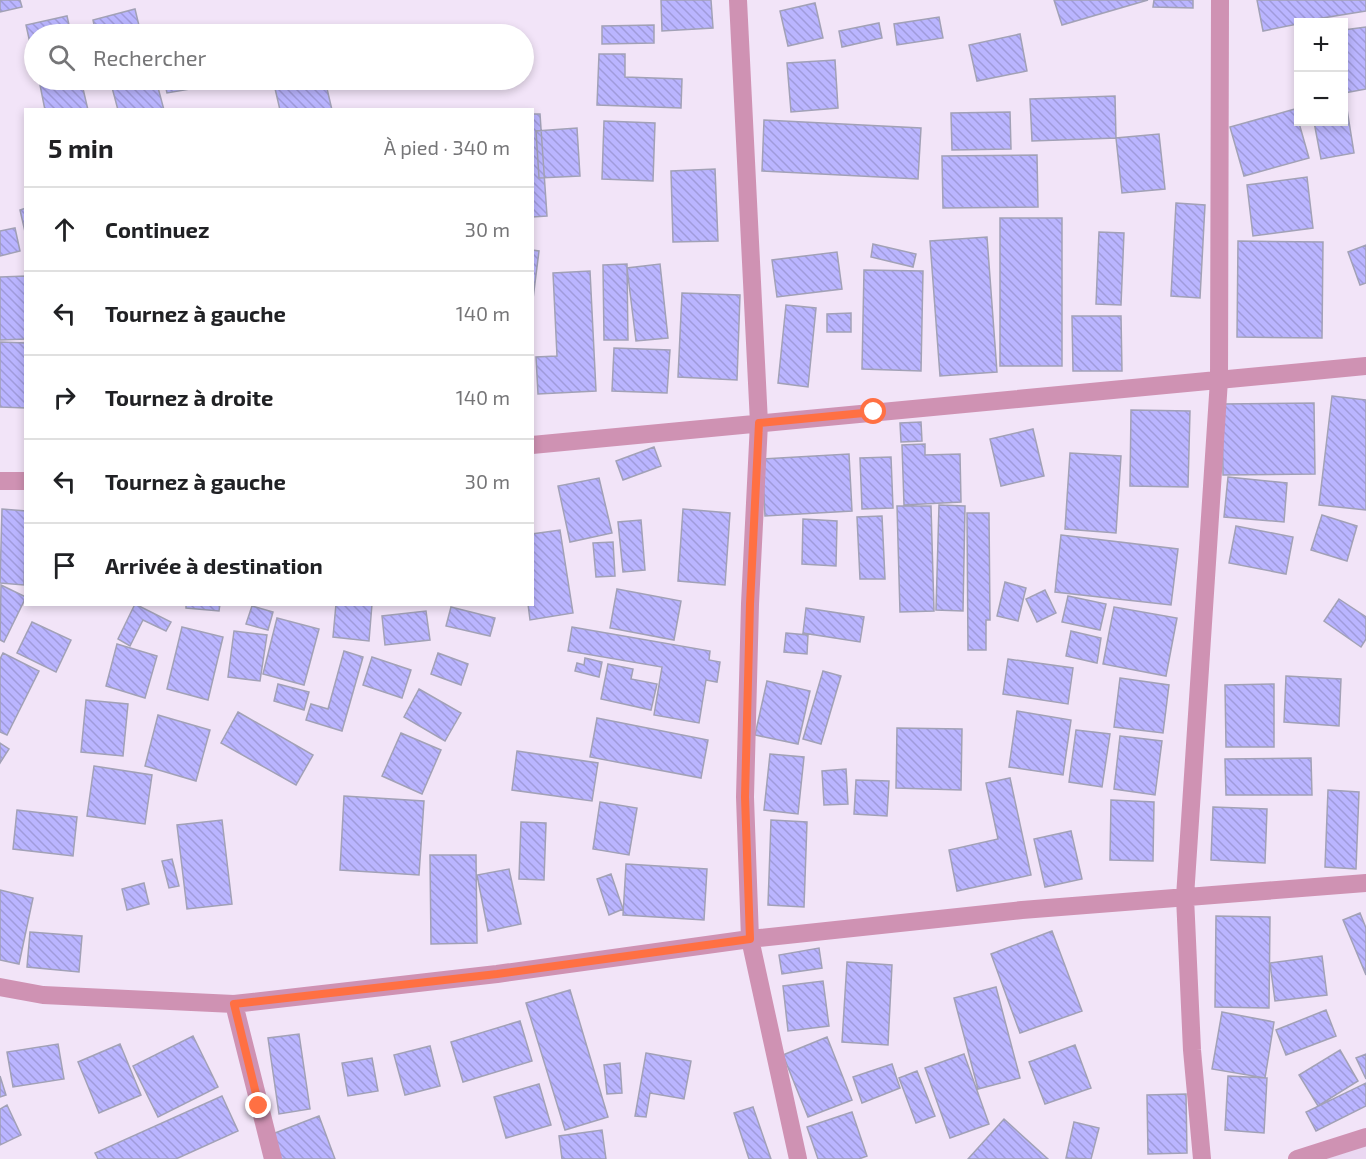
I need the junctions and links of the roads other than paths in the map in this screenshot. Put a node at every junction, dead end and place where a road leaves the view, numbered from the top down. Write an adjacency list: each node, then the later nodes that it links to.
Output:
1 (738, 0): 5 (street)
2 (1220, 0): 4 (street)
3 (1366, 366): 4 (street)
4 (1219, 380): 5 (street); 10 (street)
5 (759, 423): 6 (street); 11 (street)
6 (534, 445)
7 (0, 481): 8 (street)
8 (24, 481)
9 (1366, 883): 10 (street)
10 (1185, 897): 11 (street); 17 (street)
11 (750, 939): 13 (street); 16 (street)
12 (0, 987): 13 (street)
13 (234, 1004): 15 (street)
14 (1366, 1137): 18 (street)
15 (273, 1159)
16 (798, 1159)
17 (1202, 1159)
18 (1297, 1159)

